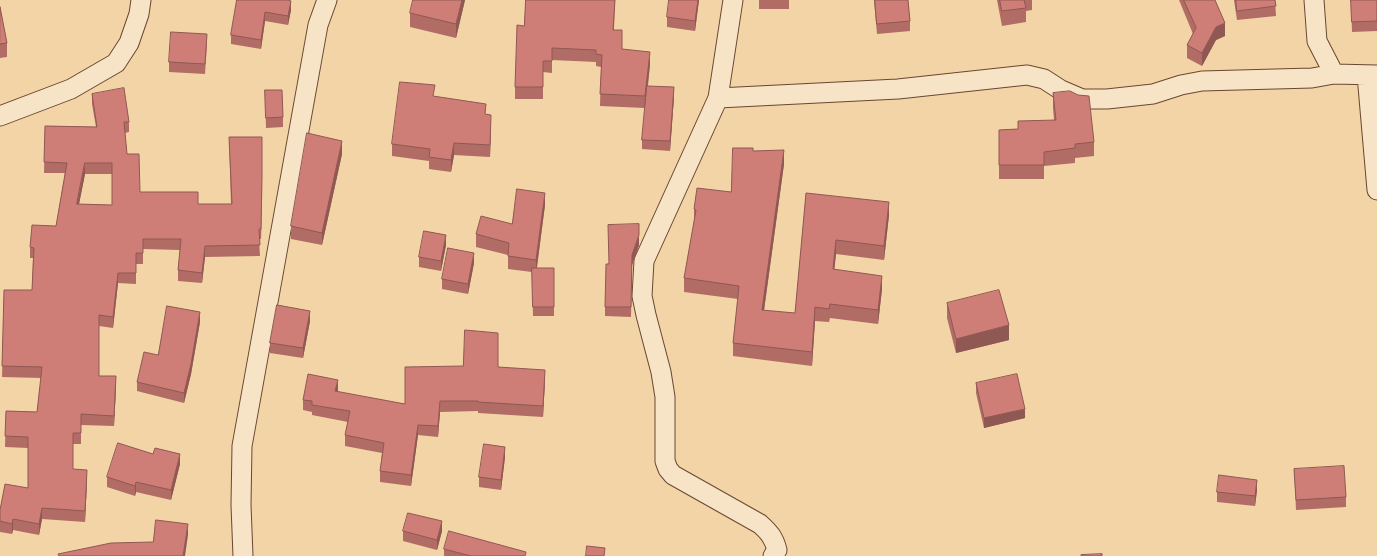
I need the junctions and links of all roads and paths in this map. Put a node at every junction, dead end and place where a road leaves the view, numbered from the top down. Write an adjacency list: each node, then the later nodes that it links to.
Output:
1 (141, 0): 8 (street)
2 (327, 0): 10 (street)
3 (733, 0): 7 (street)
4 (1314, 0): 5 (street)
5 (1334, 74): 6 (street); 7 (street)
6 (1372, 75): 9 (street)
7 (718, 98): 11 (street)
8 (0, 116)
9 (1377, 190)
10 (243, 556)
11 (773, 556)

